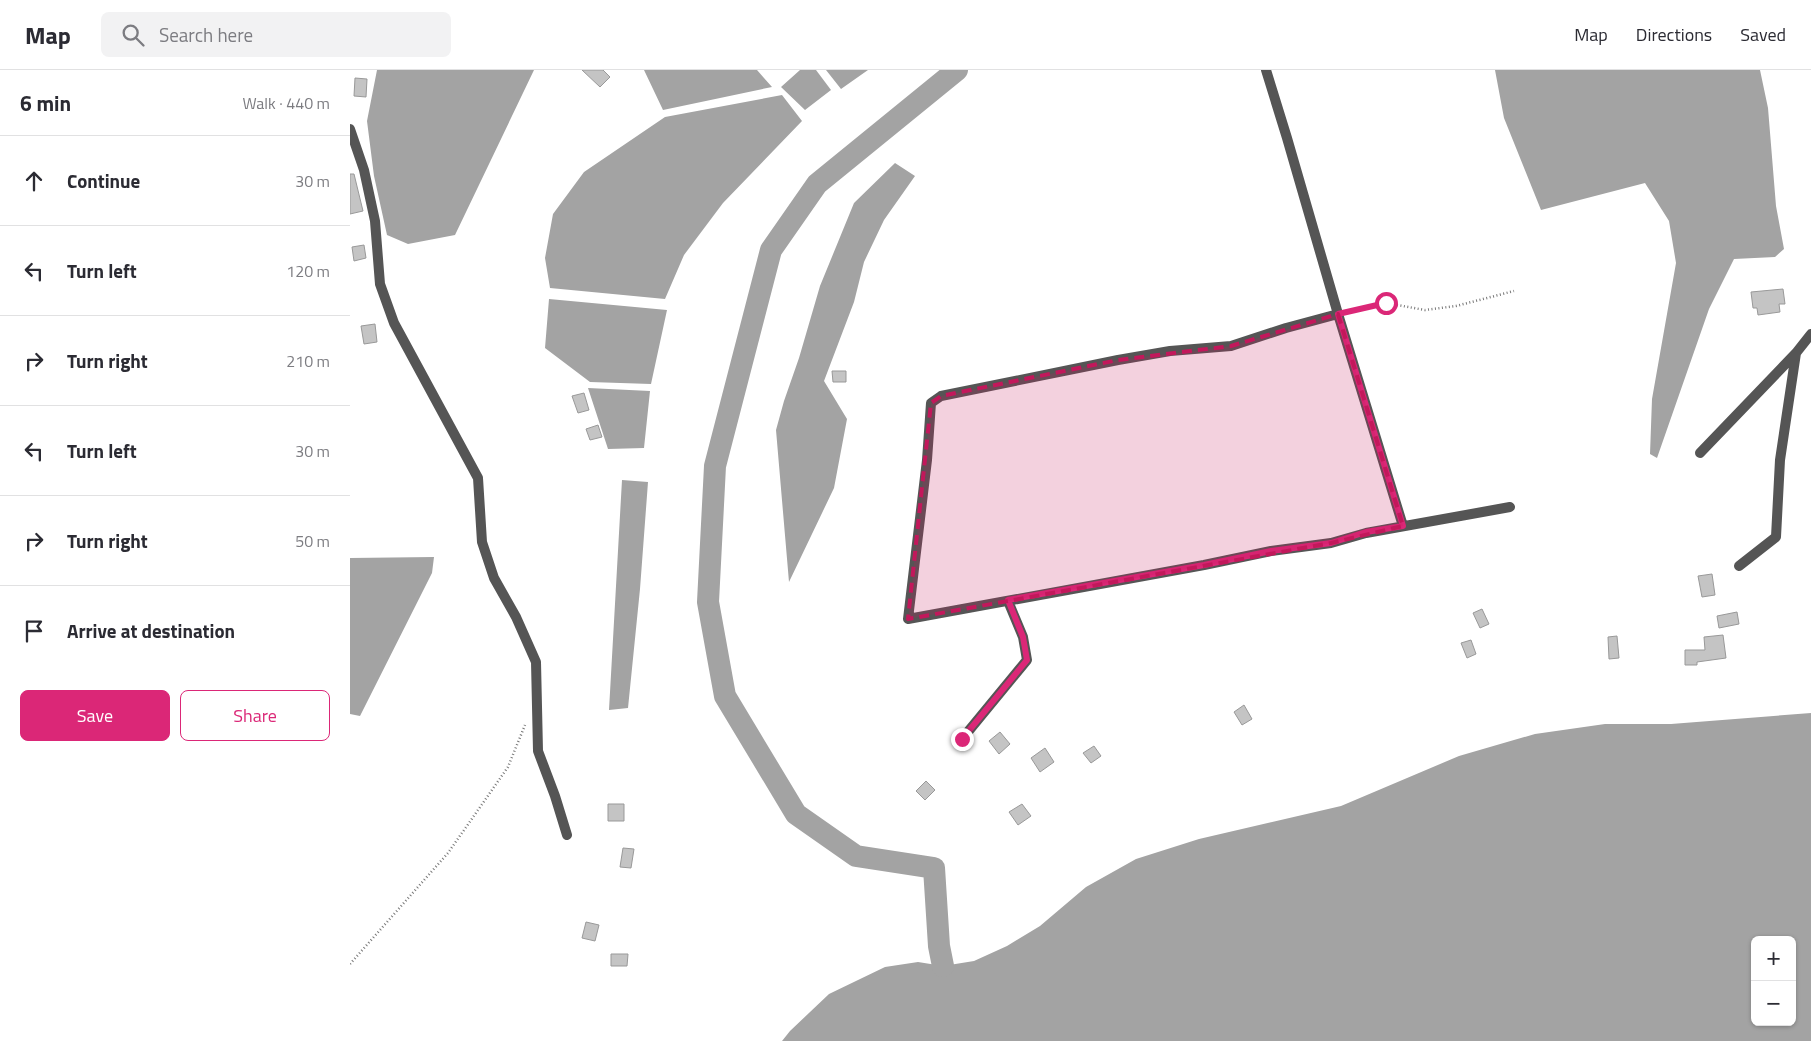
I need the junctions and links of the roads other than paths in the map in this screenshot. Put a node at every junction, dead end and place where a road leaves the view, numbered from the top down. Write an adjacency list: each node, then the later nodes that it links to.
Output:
1 (1266, 70): 3 (street)
2 (350, 130): 12 (street)
3 (1338, 314): 8 (street); 10 (street)
4 (1811, 334): 5 (street)
5 (1796, 353): 6 (street); 9 (street)
6 (1700, 453)
7 (1510, 507): 8 (street)
8 (1403, 526): 10 (street)
9 (1739, 566)
10 (1008, 600): 11 (street)
11 (962, 739)
12 (567, 835)

